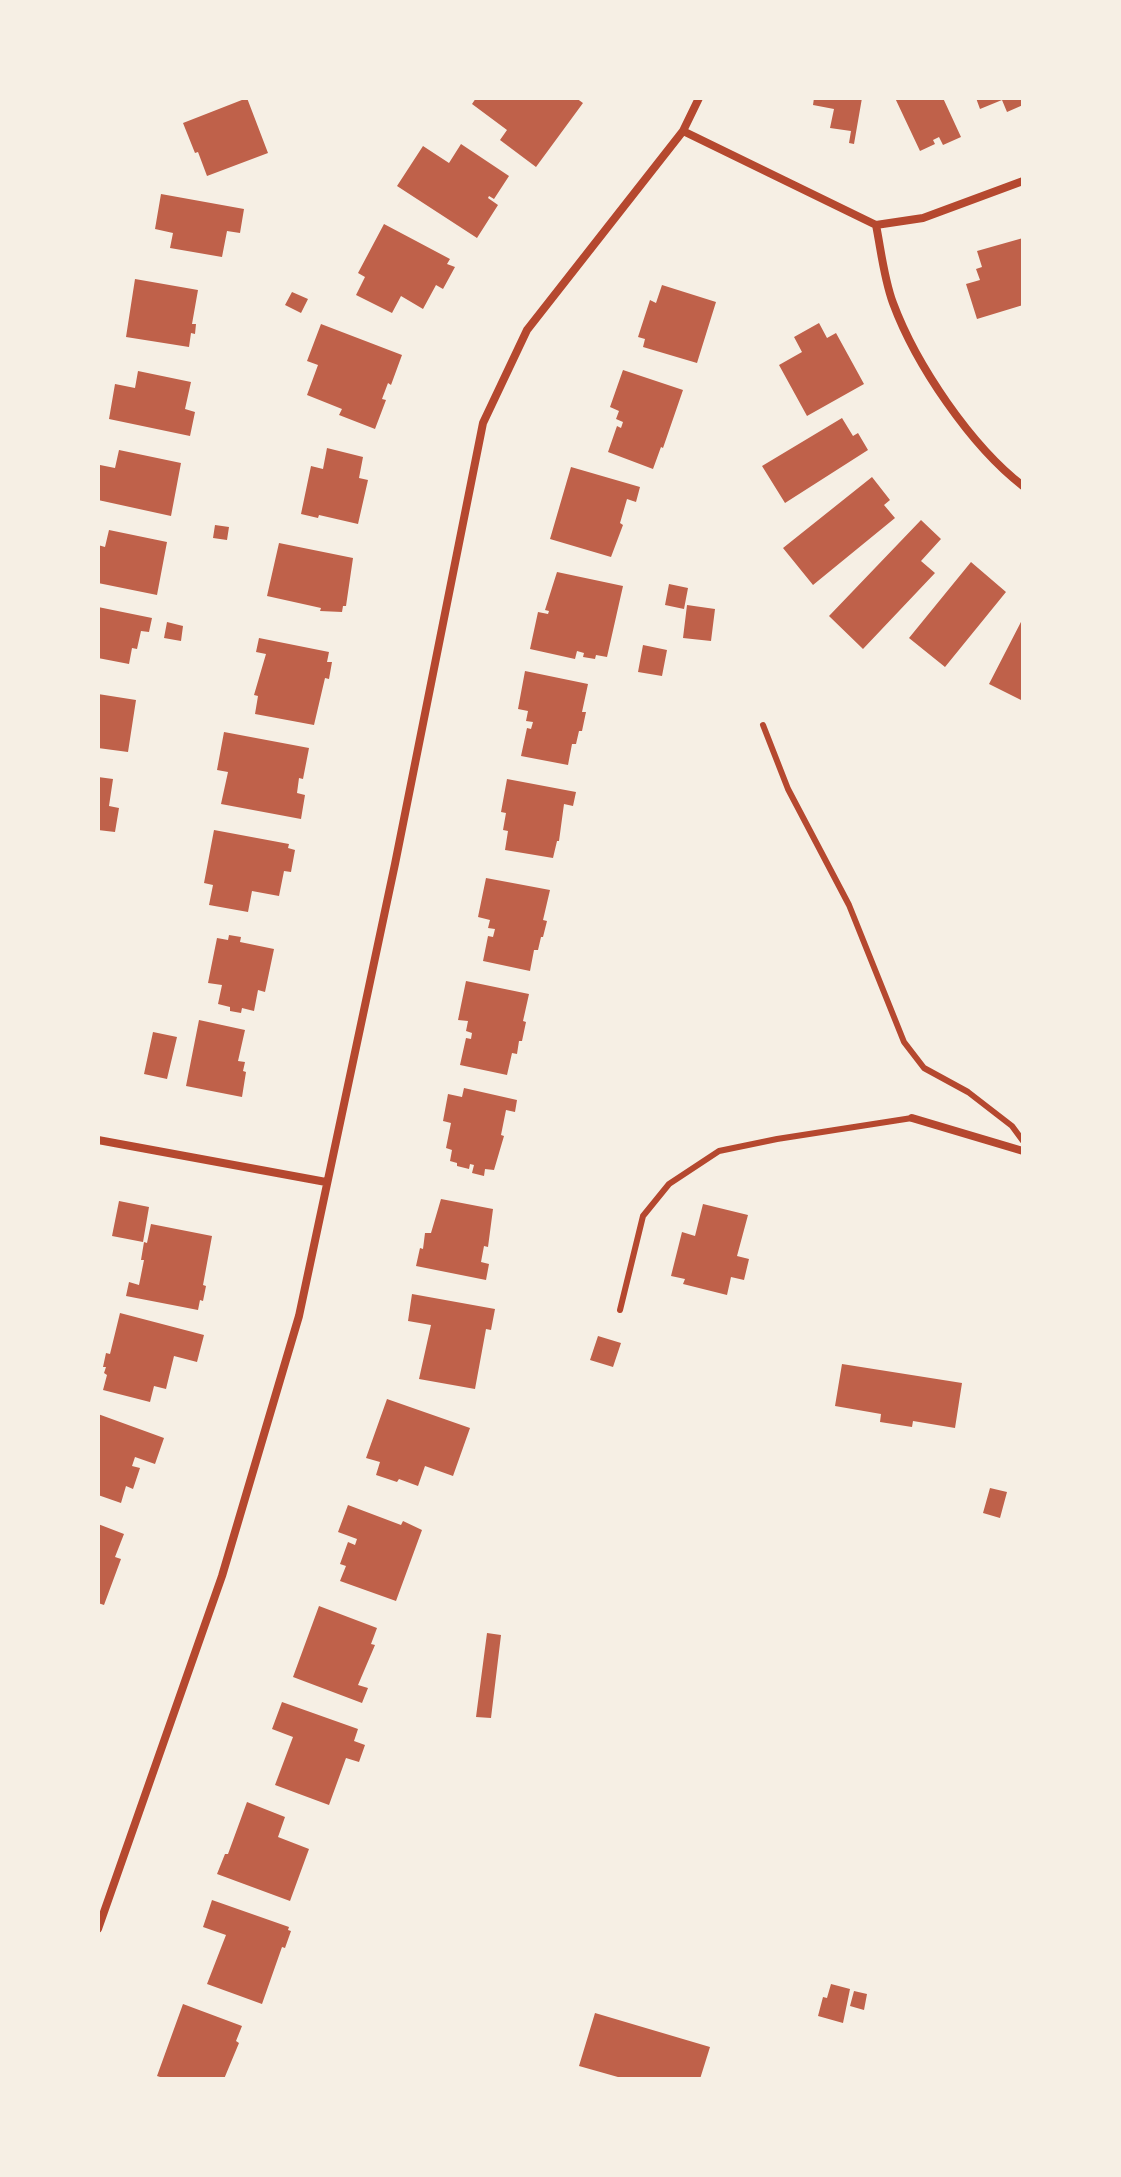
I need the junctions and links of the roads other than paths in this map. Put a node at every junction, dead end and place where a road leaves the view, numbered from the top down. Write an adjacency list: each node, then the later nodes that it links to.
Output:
1 (699, 98): 2 (street)
2 (683, 131): 4 (street); 11 (street)
3 (1023, 181): 4 (street)
4 (876, 225): 5 (street)
5 (1023, 486)
6 (763, 725): 9 (lane)
7 (912, 1118): 10 (street); 12 (lane)
8 (98, 1140): 11 (street)
9 (1023, 1141)
10 (1023, 1151)
11 (326, 1182): 13 (street)
12 (620, 1310)
13 (98, 1929)

